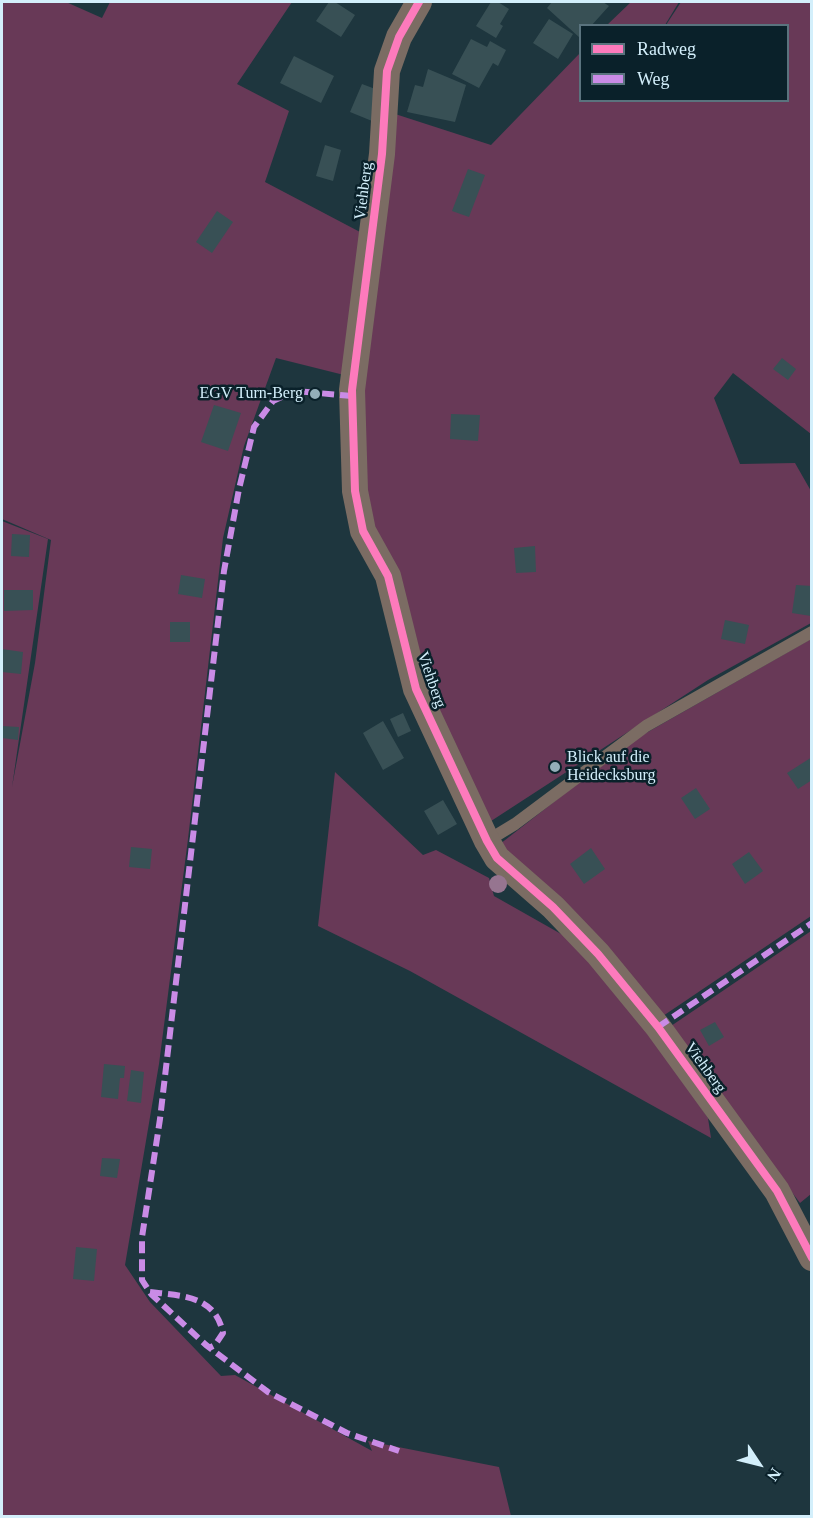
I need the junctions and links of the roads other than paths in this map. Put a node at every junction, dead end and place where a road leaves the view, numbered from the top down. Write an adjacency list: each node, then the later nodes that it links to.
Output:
1 (419, 2): 3 (street, Viehberg)
2 (812, 632): 3 (lane)
3 (487, 841): 4 (street, Viehberg)
4 (812, 1258)

